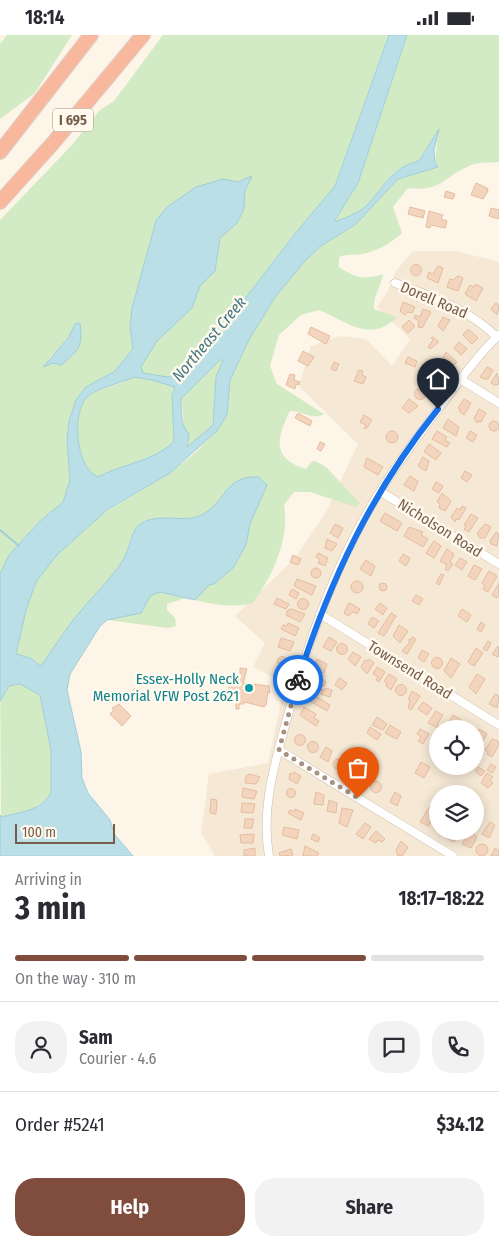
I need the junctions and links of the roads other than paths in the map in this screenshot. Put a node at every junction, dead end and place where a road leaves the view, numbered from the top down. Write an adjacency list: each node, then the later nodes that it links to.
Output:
1 (91, 35): 3 (highway, I 695)
2 (143, 35): 4 (highway, I 695)
3 (0, 152)
4 (0, 202)
5 (395, 283): 6 (street, Dorell Road)
6 (498, 336): 7 (street)
7 (460, 379): 8 (street); 9 (street)
8 (499, 403)
9 (381, 492): 10 (street, Nicholson Road); 11 (street)
10 (499, 565)
11 (320, 614): 12 (street, Townsend Road); 13 (street)
12 (499, 725)
13 (279, 750): 14 (street); 15 (street)
14 (269, 856)
15 (453, 856)

